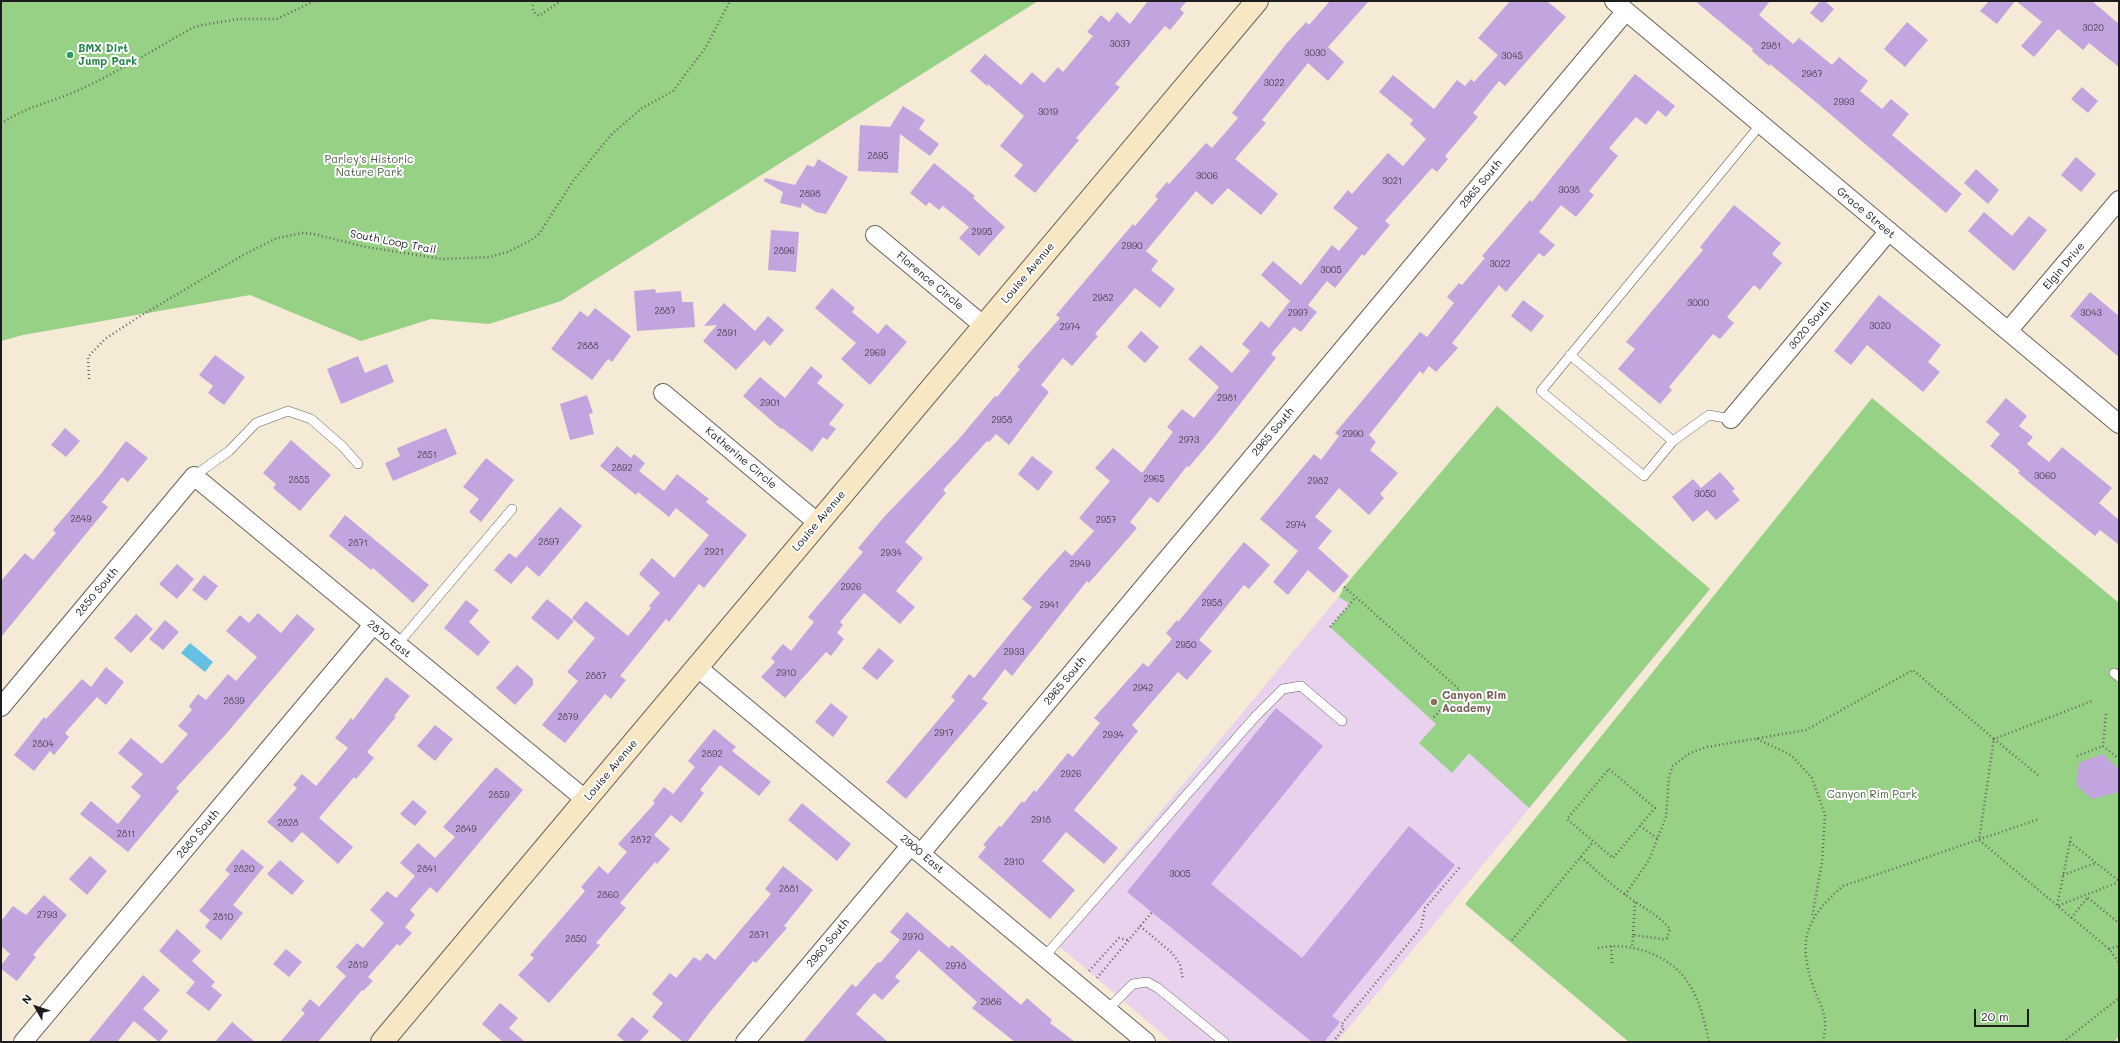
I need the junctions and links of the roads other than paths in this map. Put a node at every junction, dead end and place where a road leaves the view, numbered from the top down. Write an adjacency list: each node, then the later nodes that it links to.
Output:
1 (1257, 1): 7 (street, Louise Avenue)
2 (1620, 6): 3 (street, Grace Street); 24 (street, 2965 South)
3 (1761, 124): 5 (street, Grace Street); 9 (lane)
4 (2119, 200): 8 (street, Elgin Drive)
5 (1888, 231): 8 (street, Grace Street); 11 (street, 3020 South)
6 (875, 235): 7 (street, Florence Circle)
7 (984, 326): 17 (street, Louise Avenue)
8 (2008, 331): 12 (street, Grace Street)
9 (1570, 356): 13 (lane); 13 (lane)
10 (663, 393): 17 (street, Katherine Circle)
11 (1731, 420): 13 (lane)
12 (2119, 424)
13 (1673, 441)
14 (358, 464): 15 (lane)
15 (194, 476): 18 (street, 2870 East); 21 (street, 2850 South)
16 (512, 509): 19 (lane)
17 (818, 523): 20 (street, Louise Avenue)
18 (373, 625): 19 (street, 2870 East); 28 (street, 2880 South)
19 (398, 645): 23 (street, 2870 East)
20 (697, 667): 23 (street, Louise Avenue); 24 (street, 2900 East)
21 (1, 707)
22 (1342, 721): 25 (lane)
23 (586, 800): 29 (street, Louise Avenue)
24 (916, 849): 25 (street, 2900 East); 30 (street, 2960 South)
25 (1044, 957): 26 (street, 2900 East)
26 (1107, 1010): 27 (street, 2900 East); 31 (lane)
27 (1142, 1041)
28 (23, 1042)
29 (382, 1042)
30 (745, 1042)
31 (1224, 1042)

